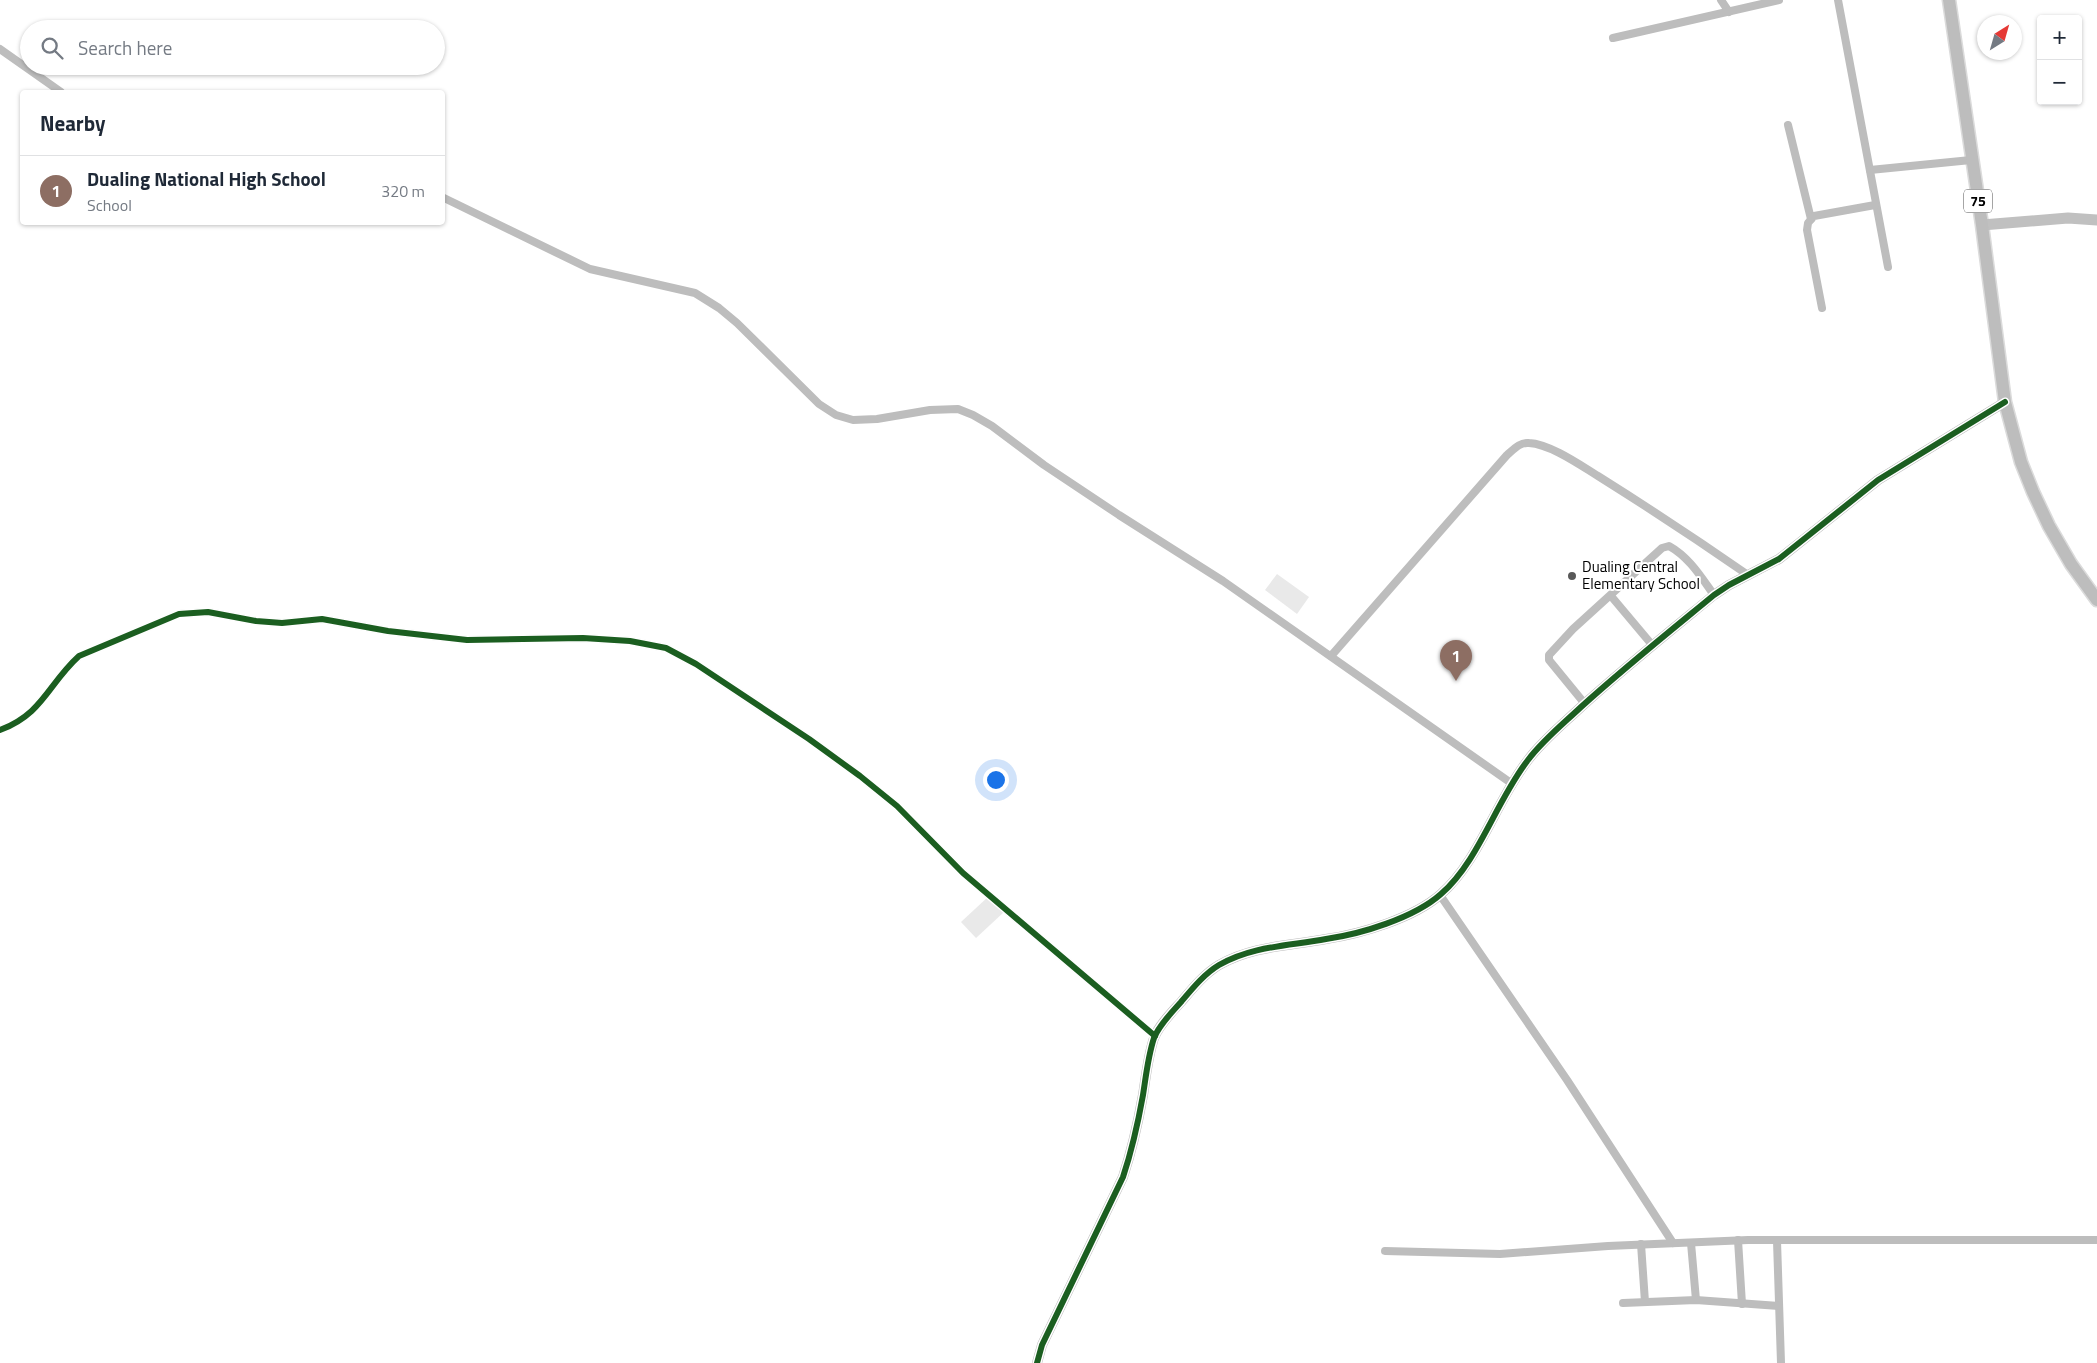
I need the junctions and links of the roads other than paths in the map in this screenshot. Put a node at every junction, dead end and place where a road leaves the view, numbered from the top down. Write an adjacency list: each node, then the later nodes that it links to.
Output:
1 (1721, 0): 5 (street)
2 (1779, 0): 5 (street)
3 (1838, 0): 13 (street)
4 (1949, 0): 12 (highway, 75)
5 (1729, 12): 6 (street)
6 (1613, 38)
7 (0, 49): 8 (street)
8 (20, 63)
9 (37, 75): 10 (street)
10 (58, 90)
11 (1788, 125): 16 (street)
12 (1971, 160): 13 (street); 18 (highway, 75)
13 (1870, 170): 15 (street)
14 (445, 198): 27 (street)
15 (1875, 205): 16 (street); 19 (street)
16 (1811, 219): 20 (street)
17 (2097, 220): 18 (main road)
18 (1982, 225): 21 (highway, 75)
19 (1888, 267)
20 (1822, 308)
21 (2005, 402): 22 (street); 25 (highway, 75)
22 (1748, 575): 23 (street); 27 (street)
23 (1714, 595): 24 (street); 26 (street)
24 (1611, 596): 26 (street); 28 (street)
25 (2097, 600)
26 (1653, 646): 28 (street)
27 (1330, 656): 30 (street)
28 (1585, 704): 30 (street)
29 (0, 730): 32 (street)
30 (1511, 782): 31 (street)
31 (1440, 895): 32 (street); 36 (street)
32 (1155, 1036): 45 (street)
33 (1738, 1240): 35 (street); 37 (street); 43 (street)
34 (2097, 1240): 35 (street)
35 (1777, 1241): 44 (street)
36 (1673, 1243): 37 (street); 38 (street)
37 (1691, 1243): 40 (street)
38 (1641, 1244): 39 (street); 41 (street)
39 (1385, 1251)
40 (1696, 1300): 41 (street); 43 (street)
41 (1645, 1302): 42 (street)
42 (1623, 1303)
43 (1742, 1304): 44 (street)
44 (1779, 1306): 46 (street)
45 (1037, 1363)
46 (1781, 1363)

